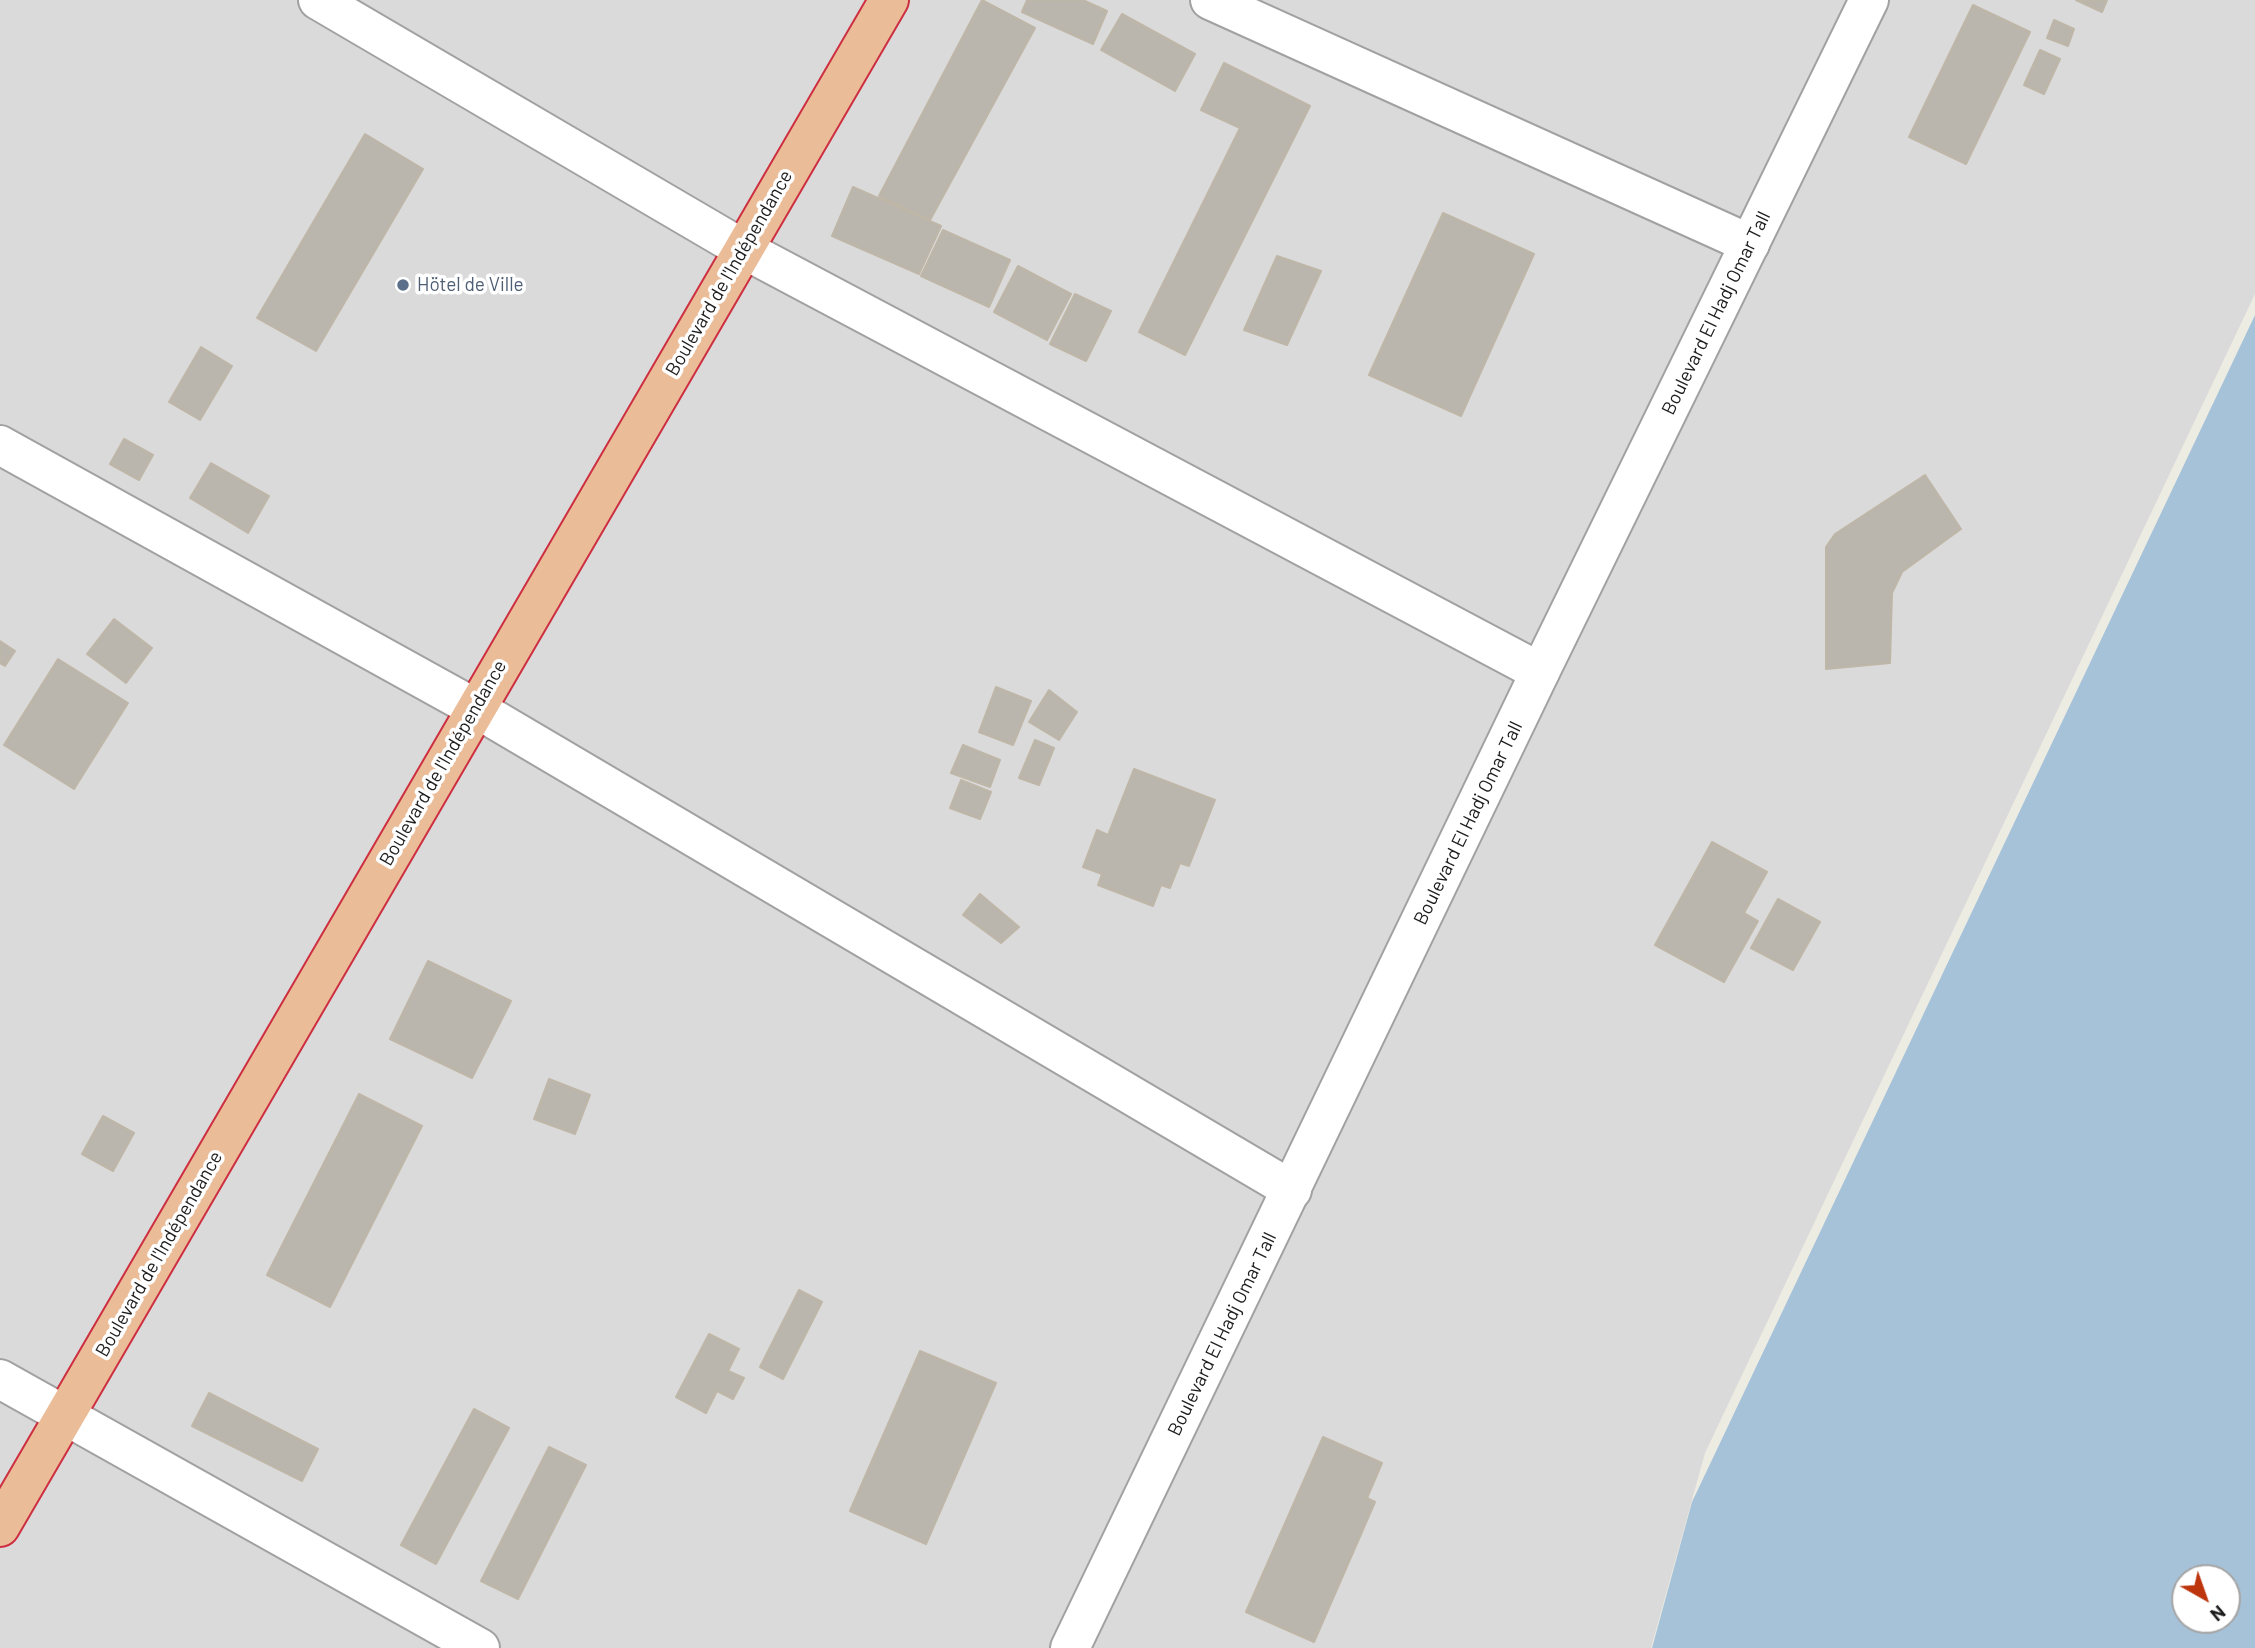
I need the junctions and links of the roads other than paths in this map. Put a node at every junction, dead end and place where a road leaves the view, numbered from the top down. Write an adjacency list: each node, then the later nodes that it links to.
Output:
1 (318, 0): 6 (street)
2 (889, 0): 6 (highway, Boulevard de l'Indépendance)
3 (1210, 0): 5 (street)
4 (1869, 0): 5 (street, Boulevard El Hadj Omar Tall)
5 (1750, 244): 8 (street, Boulevard El Hadj Omar Tall)
6 (743, 249): 8 (street); 9 (highway, Boulevard de l'Indépendance)
7 (0, 445): 9 (street)
8 (1540, 672): 10 (street, Boulevard El Hadj Omar Tall)
9 (475, 708): 10 (street); 12 (highway, Boulevard de l'Indépendance)
10 (1292, 1191): 15 (street, Boulevard El Hadj Omar Tall)
11 (0, 1380): 12 (street)
12 (66, 1414): 13 (highway, Boulevard de l'Indépendance); 14 (street)
13 (0, 1527)
14 (480, 1648)
15 (1070, 1648)

